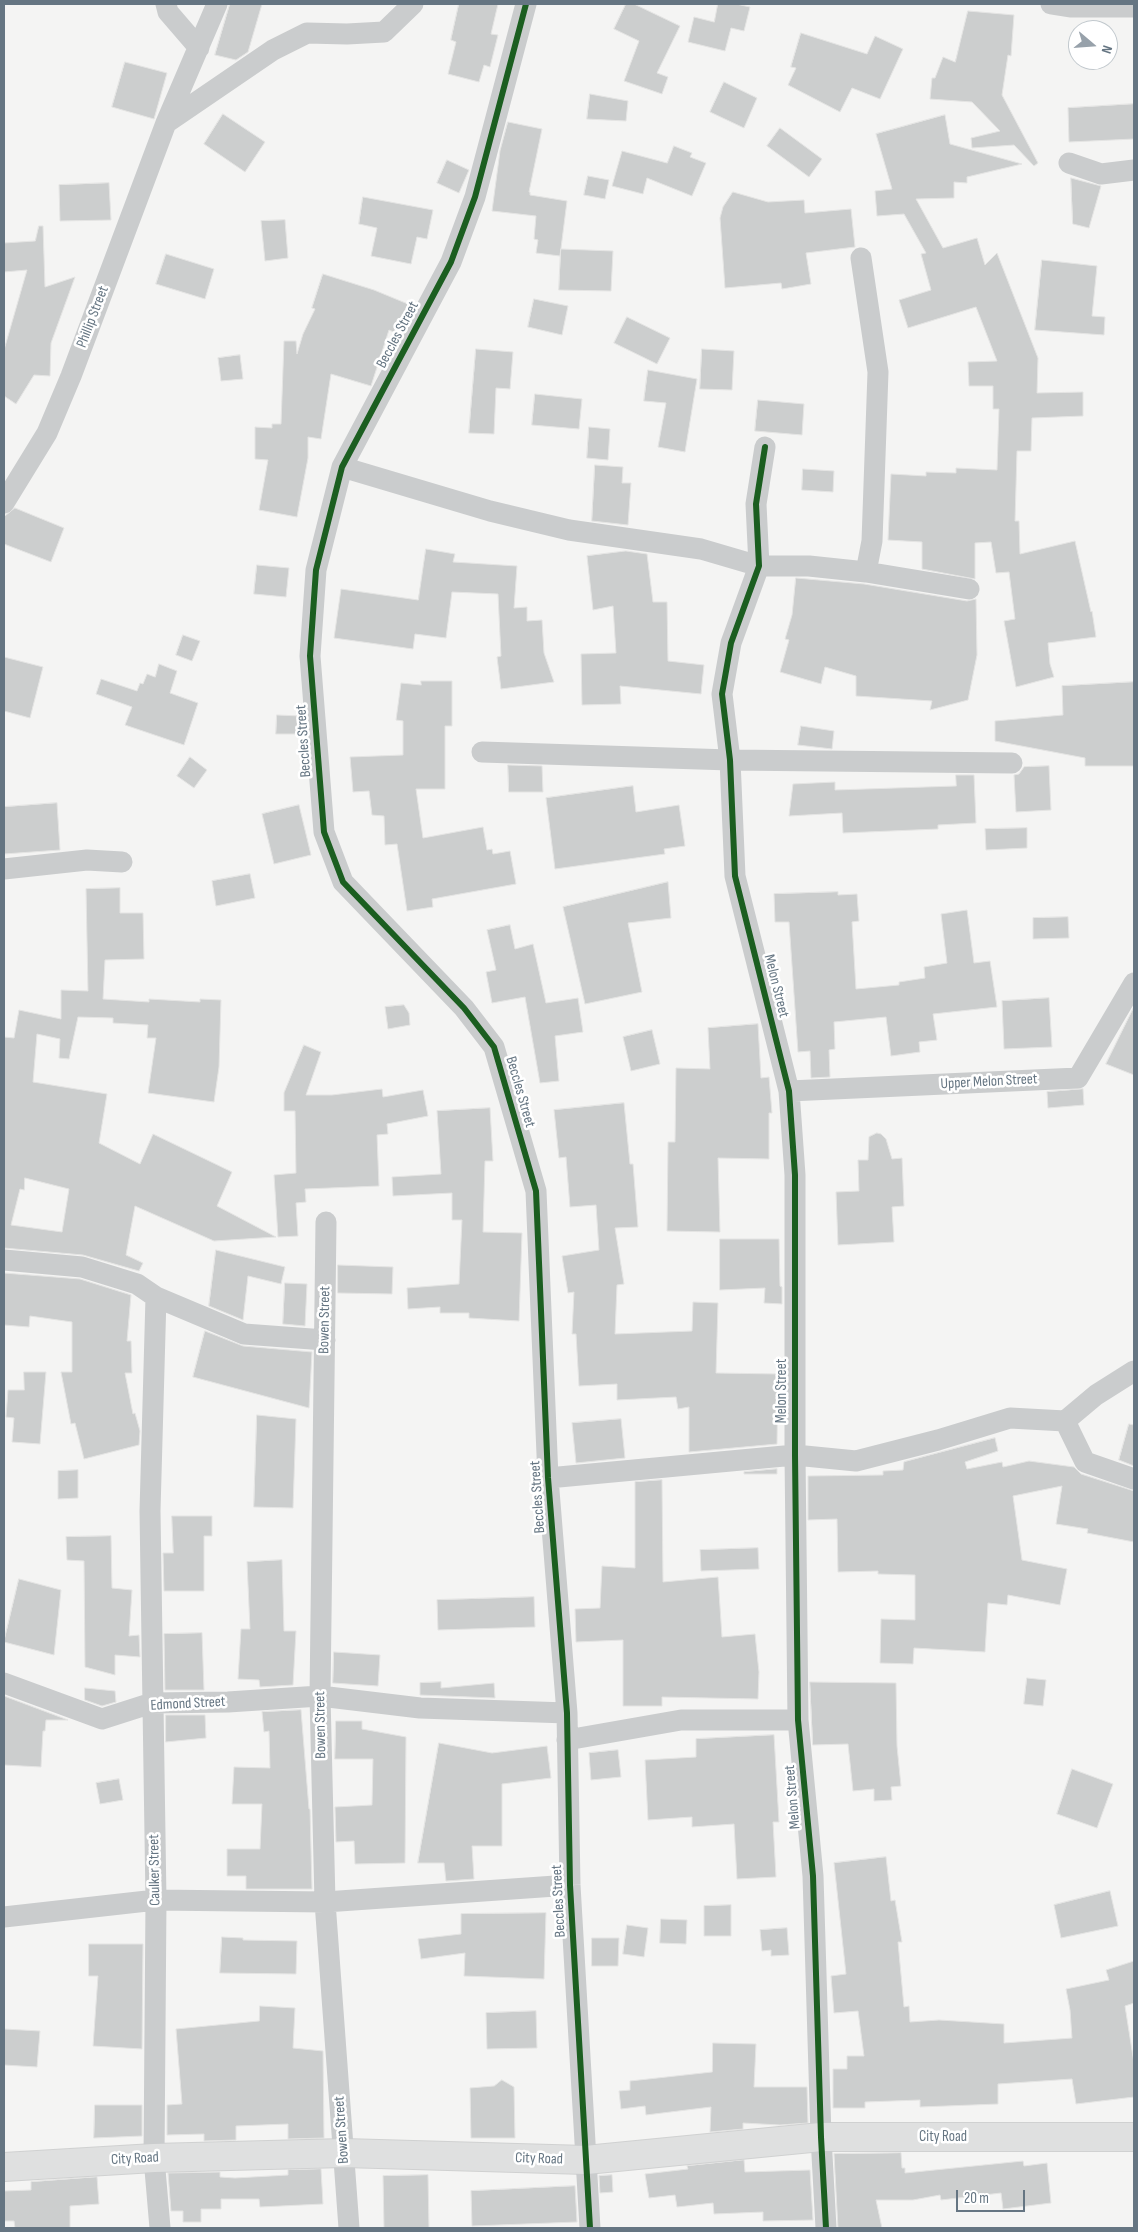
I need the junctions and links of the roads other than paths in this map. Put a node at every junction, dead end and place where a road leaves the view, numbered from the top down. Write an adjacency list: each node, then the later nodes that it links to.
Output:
1 (166, 4): 7 (street)
2 (217, 4): 7 (street, Phillip Street)
3 (413, 4): 8 (street)
4 (526, 4): 13 (street, Beccles Street)
5 (1051, 4): 6 (street)
6 (1134, 8)
7 (199, 48): 8 (street, Phillip Street)
8 (166, 124): 14 (street, Phillip Street)
9 (1069, 163): 10 (street)
10 (1134, 170)
11 (861, 258): 16 (street)
12 (765, 447): 15 (street)
13 (342, 466): 15 (street); 32 (street, Beccles Street)
14 (7, 488)
15 (759, 566): 16 (street); 19 (street, Melon Street)
16 (866, 572): 17 (street)
17 (969, 589)
18 (482, 752): 19 (street)
19 (730, 760): 20 (street); 24 (street, Melon Street)
20 (1012, 763)
21 (122, 862): 22 (street)
22 (4, 869)
23 (1134, 982): 24 (street, Upper Melon Street)
24 (789, 1091): 31 (street, Melon Street)
25 (326, 1222): 28 (street, Bowen Street)
26 (4, 1260): 27 (street)
27 (156, 1297): 28 (street); 36 (street, Caulker Street)
28 (325, 1340): 35 (street, Bowen Street)
29 (1134, 1371): 30 (street)
30 (1065, 1421): 31 (street); 33 (street)
31 (795, 1455): 32 (street); 38 (street, Melon Street)
32 (548, 1478): 37 (street, Beccles Street)
33 (1134, 1479)
34 (4, 1683): 36 (street, Edmond Street)
35 (320, 1696): 36 (street, Edmond Street); 37 (street, Edmond Street); 42 (street, Bowen Street)
36 (152, 1703): 41 (street, Caulker Street)
37 (567, 1714): 39 (street, Beccles Street)
38 (798, 1720): 39 (street); 44 (street, Melon Street)
39 (567, 1740): 40 (street, Beccles Street)
40 (570, 1885): 42 (street); 48 (street, Beccles Street)
41 (156, 1900): 42 (street); 43 (street); 47 (street, Caulker Street)
42 (325, 1902): 46 (street, Bowen Street)
43 (4, 1917)
44 (821, 2137): 45 (main road, City Road); 48 (main road, City Road); 53 (street, Melon Street)
45 (1134, 2138)
46 (344, 2153): 47 (main road, City Road); 48 (main road, City Road); 51 (street, Bowen Street)
47 (154, 2158): 49 (main road, City Road); 50 (street, Caulker Street)
48 (586, 2160): 52 (street, Beccles Street)
49 (4, 2167)
50 (160, 2228)
51 (349, 2228)
52 (590, 2228)
53 (826, 2228)

